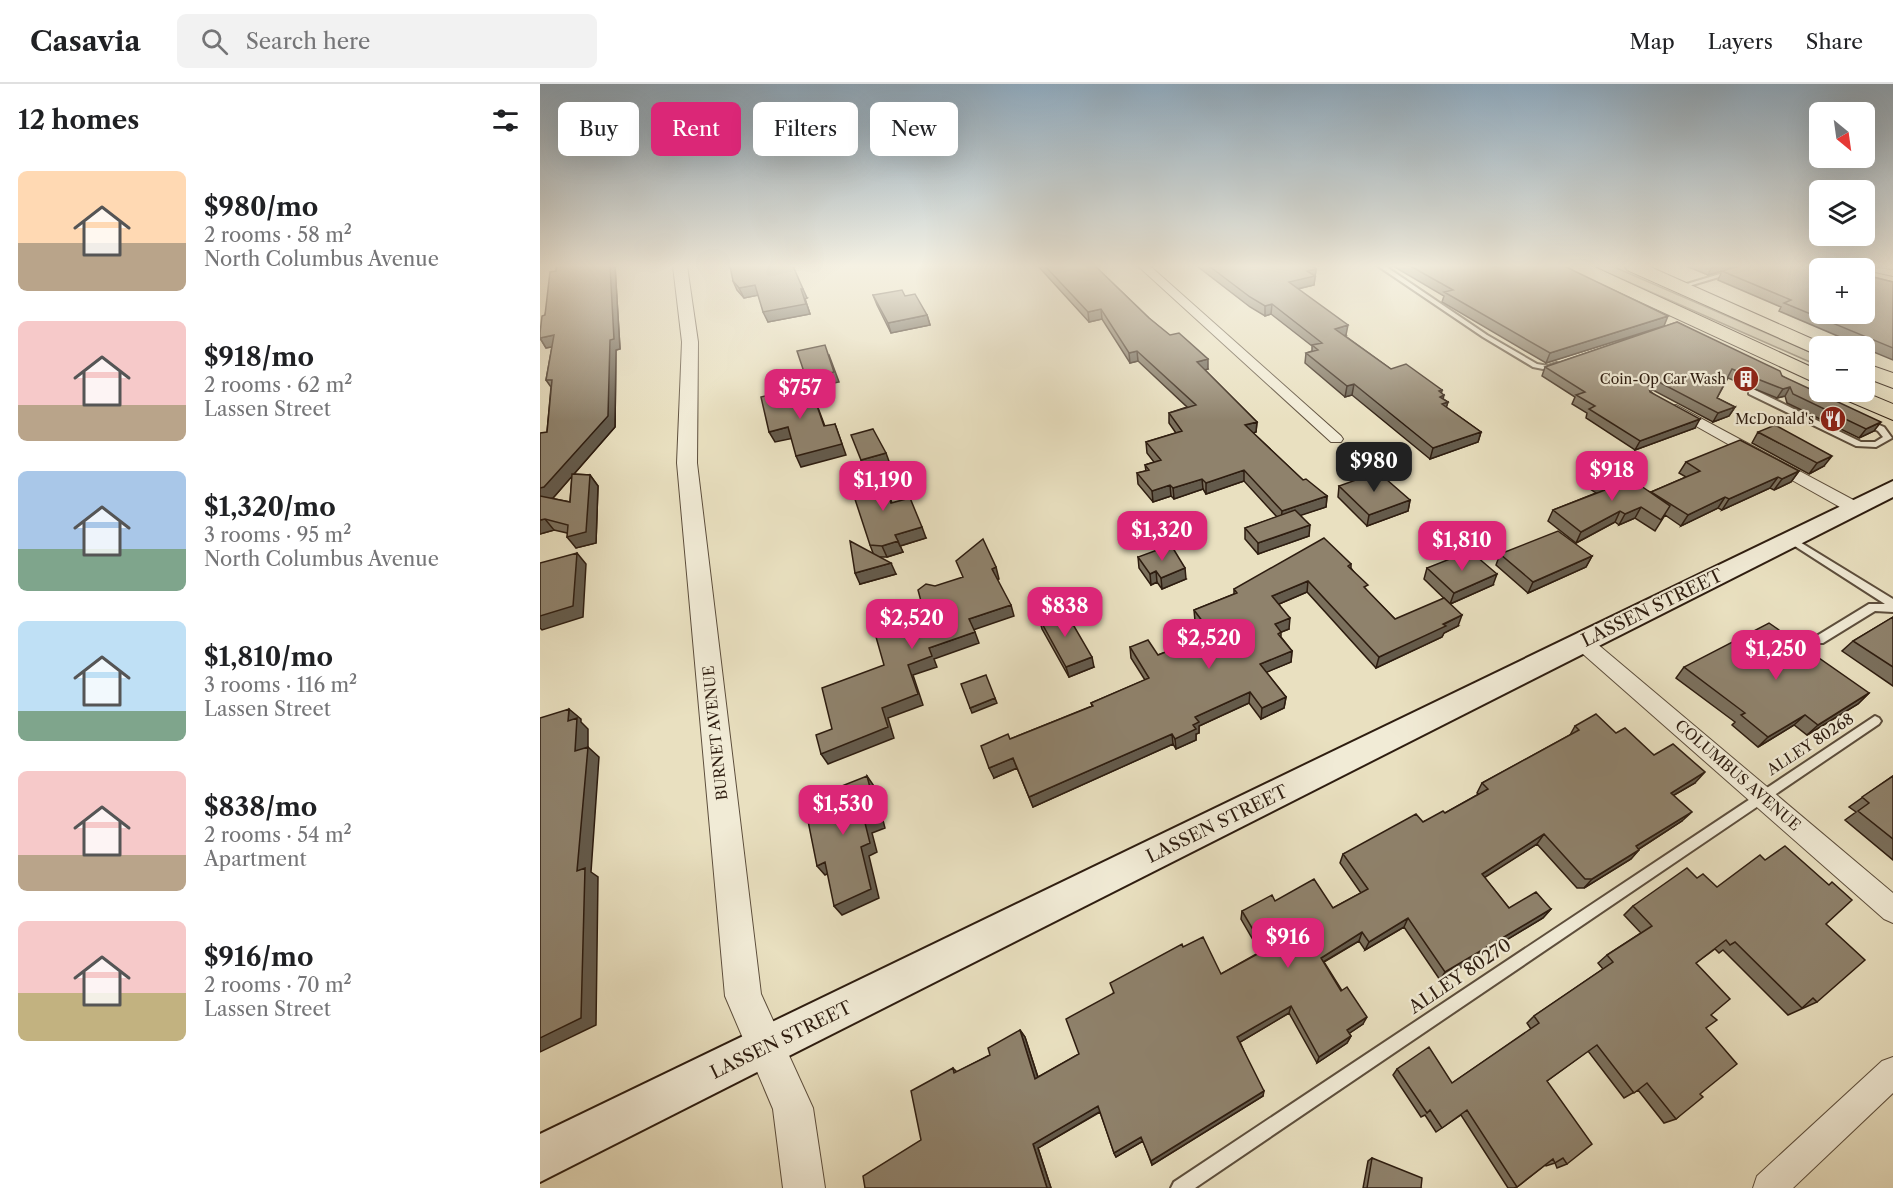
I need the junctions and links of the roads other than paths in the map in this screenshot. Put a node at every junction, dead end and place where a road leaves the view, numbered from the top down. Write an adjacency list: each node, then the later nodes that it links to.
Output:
1 (687, 318): 26 (street, BURNET AVENUE)
2 (1200, 318): 16 (street)
3 (1458, 318): 7 (lane)
4 (1677, 318): 8 (main road)
5 (1749, 318): 6 (main road)
6 (1809, 344)
7 (1569, 361)
8 (1809, 374)
9 (1875, 374): 10 (main road)
10 (1893, 381)
11 (1752, 392): 15 (lane)
12 (1663, 401): 18 (street)
13 (1868, 402): 14 (main road)
14 (1893, 413)
15 (1861, 419)
16 (1336, 439)
17 (1893, 488): 18 (main road, LASSEN STREET)
18 (1853, 507): 19 (main road, LASSEN STREET)
19 (1790, 539): 20 (lane); 22 (main road, LASSEN STREET)
20 (1893, 606): 21 (lane)
21 (1819, 640)
22 (1582, 642): 24 (street, COLUMBUS AVENUE); 26 (main road, LASSEN STREET)
23 (1875, 721): 24 (lane, ALLEY 80268)
24 (1762, 795): 25 (street, COLUMBUS AVENUE); 30 (lane, ALLEY 80270)
25 (1893, 910)
26 (766, 1047): 28 (main road, LASSEN STREET); 29 (street, BURNET AVENUE)
27 (1893, 1072): 31 (street)
28 (540, 1160)
29 (804, 1188)
30 (1180, 1188)
31 (1769, 1188)

